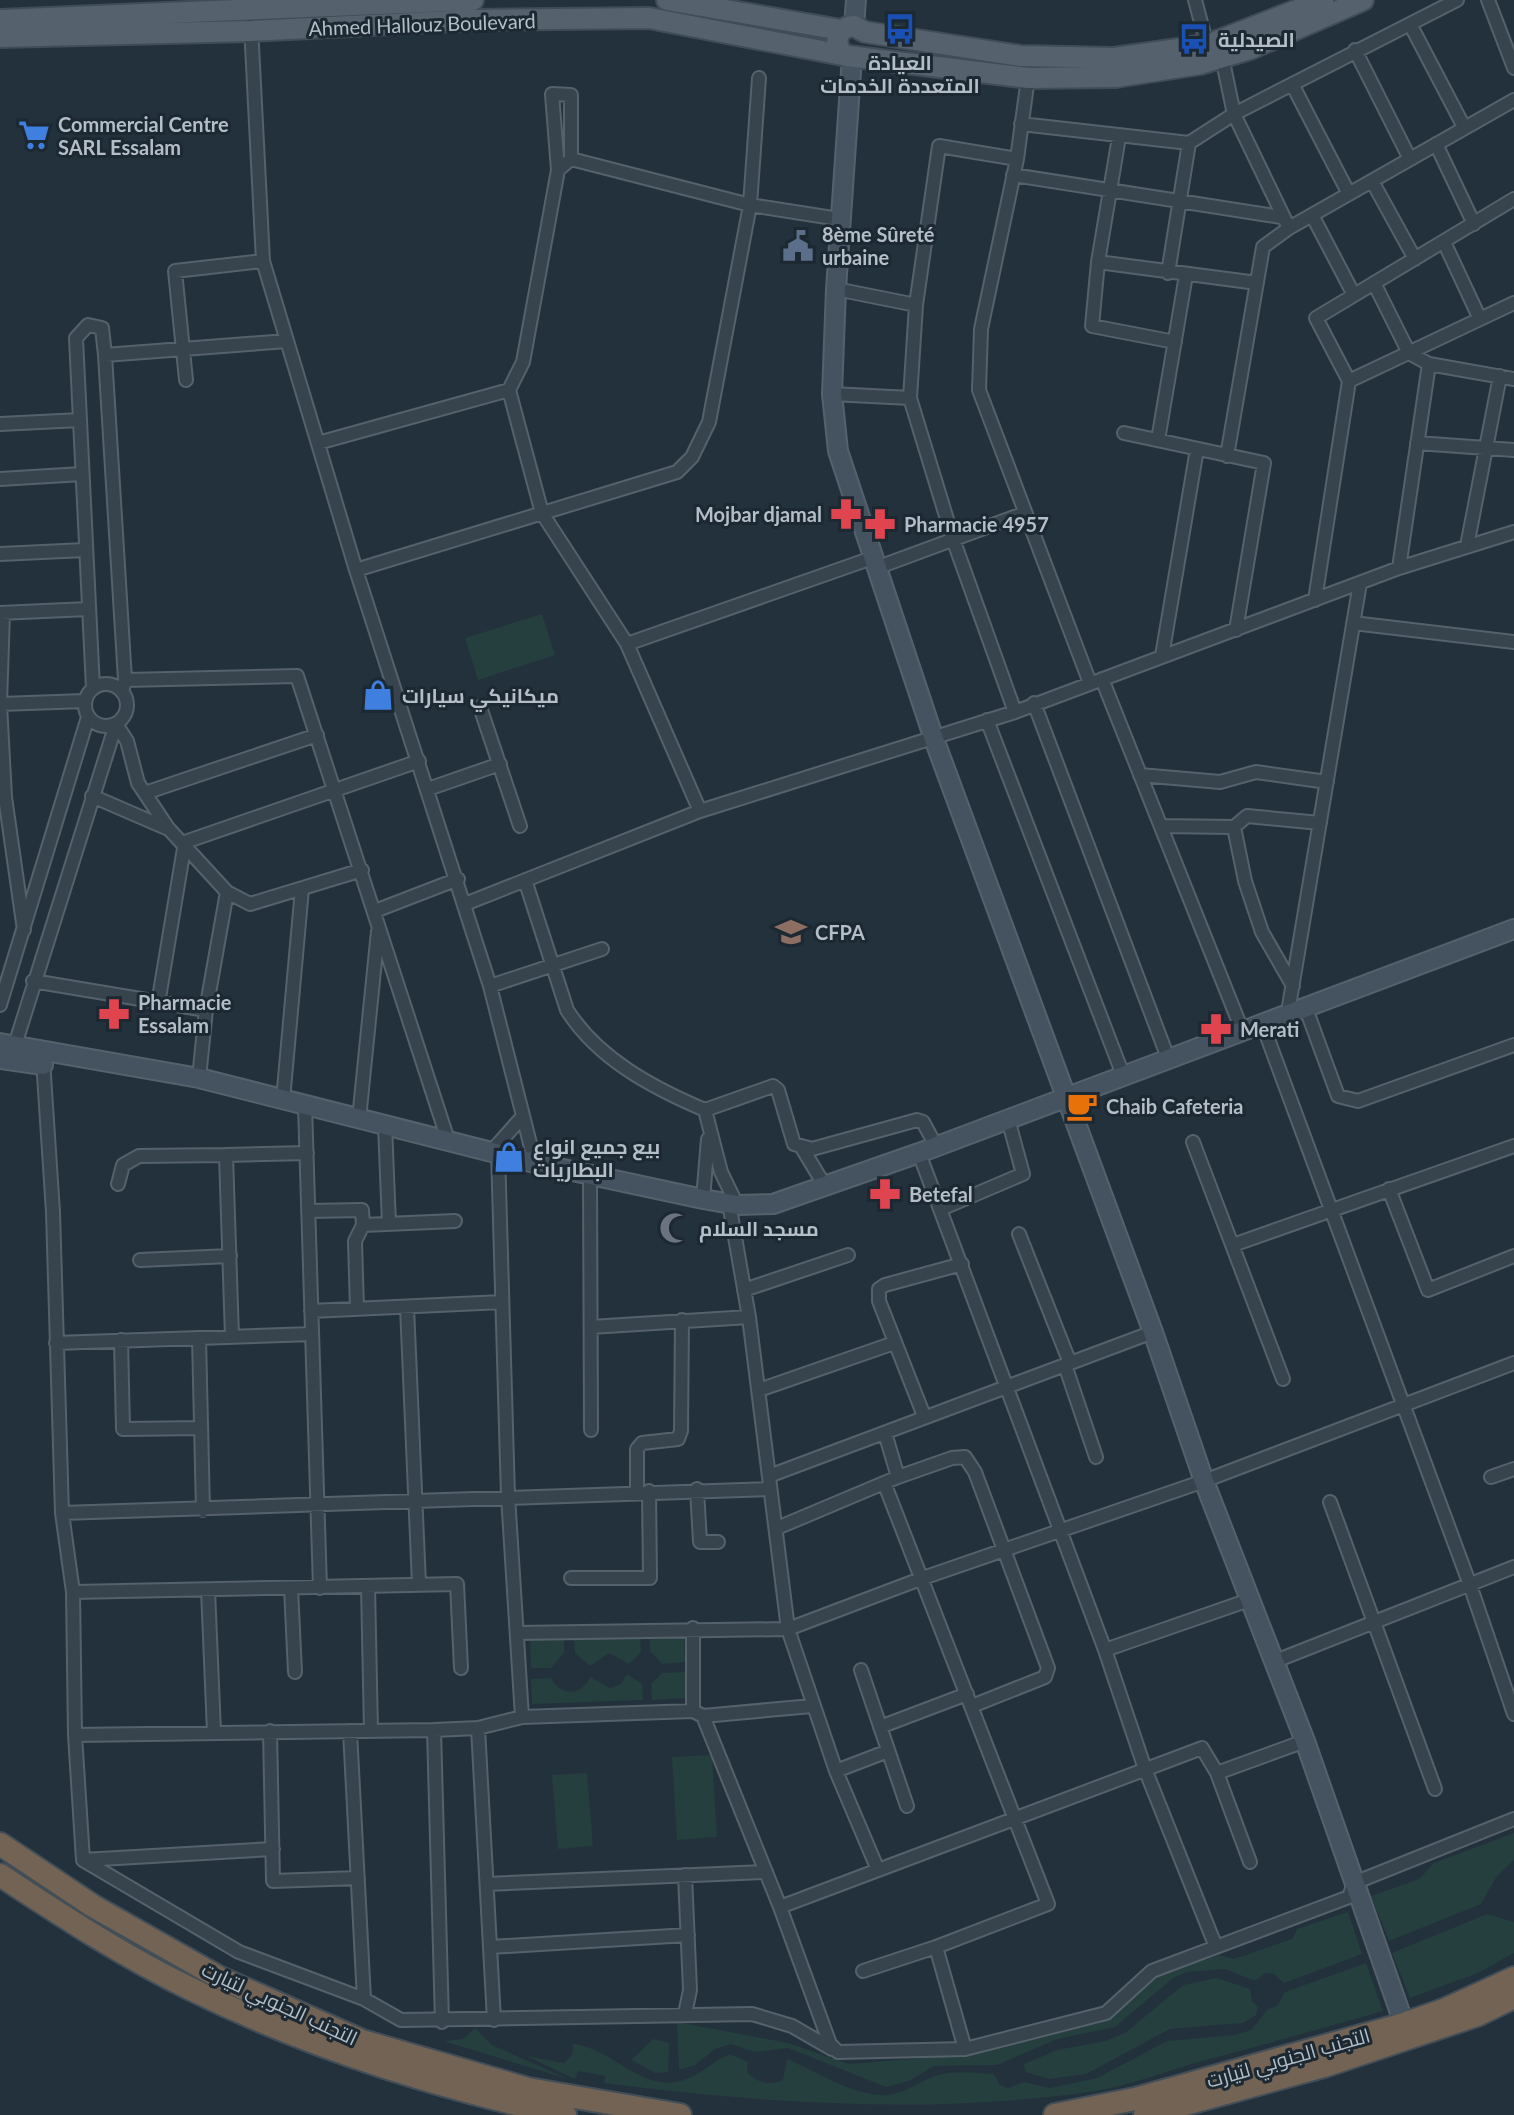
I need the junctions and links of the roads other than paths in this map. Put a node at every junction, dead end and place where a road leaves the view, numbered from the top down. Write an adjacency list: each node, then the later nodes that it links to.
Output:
1 (667, 0): 14 (main road)
2 (856, 0): 14 (street)
3 (1195, 0): 17 (street)
4 (1323, 0): 17 (main road)
5 (1363, 0): 17 (main road)
6 (1457, 0): 13 (street)
7 (1488, 0): 19 (street)
8 (412, 1): 9 (main road); 12 (main road)
9 (474, 7): 12 (main road, Ahmed Hallouz Boulevard); 18 (main road, Ahmed Hallouz Boulevard)
10 (139, 8): 11 (main road); 12 (main road)
11 (0, 20)
12 (250, 21): 15 (main road, Ahmed Hallouz Boulevard); 47 (street)
13 (1410, 24): 16 (street); 26 (street)
14 (853, 29): 17 (main road); 18 (main road); 18 (main road)
15 (0, 37)
16 (1355, 50): 22 (street); 32 (street)
17 (1204, 54): 21 (main road, Ahmed Hallouz Boulevard); 24 (street)
18 (851, 55): 21 (main road, Ahmed Hallouz Boulevard); 42 (street)
19 (1514, 68)
20 (759, 78): 40 (street)
21 (1028, 78): 25 (street)
22 (1292, 84): 24 (street); 37 (street)
23 (1514, 100): 26 (street)
24 (1234, 114): 28 (street); 43 (street)
25 (1021, 124): 27 (street); 31 (street)
26 (1464, 127): 29 (street)
27 (1119, 137): 28 (street); 36 (street)
28 (1189, 143): 39 (street)
29 (1436, 144): 32 (street); 44 (street)
30 (571, 159): 33 (street); 33 (street); 40 (street)
31 (1017, 159): 34 (street); 56 (street)
32 (1410, 159): 35 (street)
33 (558, 170): 68 (street)
34 (1013, 175): 36 (street); 84 (street)
35 (1372, 181): 37 (street); 46 (street)
36 (1111, 191): 39 (street); 48 (street)
37 (1349, 194): 41 (street)
38 (1514, 199): 44 (street)
39 (1179, 201): 43 (street); 49 (street)
40 (750, 205): 42 (street); 83 (street)
41 (1312, 215): 43 (street); 54 (street)
42 (839, 219): 53 (street)
43 (1285, 223): 51 (street)
44 (1474, 224): 45 (street)
45 (1444, 242): 46 (street); 57 (street)
46 (1415, 259): 52 (street)
47 (263, 261): 58 (street); 60 (street)
48 (1098, 262): 49 (street); 59 (street)
49 (1168, 273): 50 (street)
50 (1186, 275): 51 (street); 59 (street)
51 (1257, 283): 80 (street)
52 (1374, 283): 54 (street); 61 (street)
53 (836, 289): 56 (street); 69 (street)
54 (1354, 295): 67 (street)
55 (1514, 303): 57 (street)
56 (916, 305): 70 (street)
57 (1480, 319): 61 (street)
58 (287, 341): 60 (street); 75 (street)
59 (1175, 342): 74 (street)
60 (184, 348): 62 (street); 66 (street)
61 (1409, 353): 63 (street); 67 (street)
62 (105, 355): 71 (street); 103 (street)
63 (1429, 364): 64 (street); 76 (street)
64 (1500, 376): 65 (street); 77 (street)
65 (1514, 379)
66 (186, 380)
67 (1349, 381): 94 (street)
68 (509, 390): 75 (street); 83 (street)
69 (832, 394): 70 (street); 90 (street)
70 (910, 398): 86 (street)
71 (80, 420): 72 (street); 81 (street)
72 (0, 424)
73 (1124, 433): 74 (street)
74 (1158, 440): 78 (street)
75 (318, 443): 92 (street)
76 (1417, 443): 77 (street); 91 (street)
77 (1489, 446): 79 (street); 87 (street)
78 (1197, 449): 80 (street); 101 (street)
79 (1514, 450)
80 (1227, 456): 98 (street)
81 (82, 474): 82 (street); 88 (street)
82 (0, 479)
83 (542, 513): 92 (street); 100 (street)
84 (1025, 513): 86 (street); 102 (street)
85 (1514, 532): 87 (street)
86 (953, 539): 90 (street); 109 (street)
87 (1467, 546): 91 (street)
88 (85, 550): 89 (street); 95 (street)
89 (0, 554)
90 (874, 563): 100 (street); 114 (street)
91 (1399, 568): 93 (street)
92 (356, 570): 115 (street)
93 (1360, 583): 94 (street); 97 (street)
94 (1315, 600): 98 (street)
95 (88, 609): 96 (street); 104 (street)
96 (2, 613): 107 (street)
97 (1353, 623): 99 (street); 118 (street)
98 (1236, 630): 101 (street)
99 (1514, 642)
100 (627, 644): 124 (street)
101 (1162, 656): 102 (street)
102 (1096, 681): 106 (street); 117 (street)
103 (124, 686): 104 (street); 112 (street); 113 (street)
104 (93, 688): 105 (street)
105 (85, 701): 107 (street); 110 (street)
106 (1034, 703): 109 (street); 154 (street)
107 (0, 704): 123 (street)
108 (480, 707): 116 (street)
109 (1015, 712): 111 (street)
110 (88, 717): 112 (street); 139 (street)
111 (987, 720): 114 (street); 156 (street)
112 (116, 724): 121 (street); 122 (street)
113 (317, 735): 120 (street); 121 (street)
114 (934, 739): 124 (street); 158 (street)
115 (419, 761): 119 (street); 120 (street)
116 (500, 764): 119 (street); 126 (street)
117 (1140, 775): 118 (street); 127 (street)
118 (1327, 782): 125 (street)
119 (428, 789): 132 (street)
120 (336, 790): 130 (street); 131 (street)
121 (145, 793): 129 (street)
122 (92, 796): 129 (street); 142 (street)
123 (2, 797): 139 (street)
124 (700, 811): 133 (street)
125 (1320, 823): 128 (street); 144 (street)
126 (520, 826)
127 (1161, 826): 128 (street); 150 (street)
128 (1234, 827): 144 (street)
129 (168, 828): 130 (street)
130 (185, 842): 135 (street); 145 (street)
131 (362, 870): 134 (street); 137 (street)
132 (458, 879): 136 (street); 137 (street)
133 (525, 880): 136 (street); 141 (street)
134 (302, 889): 135 (street); 159 (street)
135 (227, 892): 148 (street)
136 (465, 904): 143 (street)
137 (377, 917): 163 (street); 167 (street)
138 (1514, 929): 147 (street)
139 (24, 930): 146 (street)
140 (602, 949): 141 (street)
141 (552, 964): 143 (street); 161 (street)
142 (33, 981): 145 (street); 151 (street)
143 (490, 986): 162 (street)
144 (1293, 986): 147 (street)
145 (158, 1004): 148 (street)
146 (0, 1005)
147 (1297, 1009): 149 (street); 152 (street)
148 (206, 1010): 157 (street)
149 (1262, 1023): 150 (street); 183 (street)
150 (1242, 1030): 154 (street)
151 (7, 1044): 153 (street)
152 (1514, 1045)
153 (44, 1057): 155 (street); 157 (street); 208 (street)
154 (1168, 1058): 156 (street)
155 (0, 1059)
156 (1123, 1075): 158 (street)
157 (199, 1078): 159 (street)
158 (1066, 1097): 164 (street); 203 (street)
159 (283, 1100): 160 (street)
160 (305, 1106): 163 (street); 173 (street)
161 (705, 1110): 166 (street); 170 (street)
162 (523, 1116): 172 (street); 175 (street)
163 (359, 1119): 165 (street)
164 (1008, 1119): 171 (street); 182 (street)
165 (385, 1125): 167 (street); 186 (street)
166 (709, 1132): 180 (street); 181 (street)
167 (448, 1140): 172 (street)
168 (1193, 1142): 189 (street)
169 (1514, 1146): 179 (street)
170 (802, 1148): 171 (street); 178 (street)
171 (927, 1150): 178 (street); 182 (street)
172 (495, 1152): 175 (street); 196 (street)
173 (307, 1153): 174 (street); 184 (street)
174 (226, 1155): 177 (street); 191 (street)
175 (535, 1163): 176 (street)
176 (590, 1175): 180 (street); 202 (street)
177 (118, 1184)
178 (825, 1186): 181 (street)
179 (1389, 1189): 183 (street); 192 (street)
180 (703, 1199): 181 (street)
181 (733, 1204): 195 (street)
182 (941, 1209): 194 (street)
183 (1332, 1209): 189 (street); 215 (street)
184 (308, 1211): 187 (street); 199 (street)
185 (455, 1221): 186 (street)
186 (389, 1224): 187 (street)
187 (363, 1225): 198 (street)
188 (1019, 1234): 211 (street)
189 (1233, 1245): 212 (street)
190 (848, 1255): 195 (street)
191 (230, 1256): 193 (street); 205 (street)
192 (1514, 1256)
193 (140, 1260)
194 (962, 1264): 209 (street); 213 (street)
195 (744, 1290): 200 (street)
196 (502, 1302): 197 (street); 229 (street)
197 (407, 1307): 198 (street); 230 (street)
198 (357, 1309): 199 (street)
199 (311, 1311): 204 (street)
200 (749, 1317): 201 (street); 214 (street)
201 (682, 1320): 202 (street); 228 (street)
202 (591, 1327): 218 (street)
203 (1153, 1332): 211 (street); 224 (street)
204 (312, 1334): 205 (street); 232 (street)
205 (232, 1337): 206 (street)
206 (199, 1338): 207 (street); 217 (street)
207 (121, 1340): 208 (street); 217 (street)
208 (56, 1343): 234 (street)
209 (894, 1343): 214 (street); 216 (street)
210 (1514, 1363): 215 (street)
211 (1068, 1364): 213 (street); 220 (street)
212 (1283, 1379)
213 (1008, 1386): 216 (street); 236 (street)
214 (759, 1390): 225 (street)
215 (1402, 1405): 224 (street); 243 (street)
216 (924, 1416): 219 (street)
217 (201, 1428): 233 (street)
218 (591, 1430)
219 (885, 1433): 222 (street); 225 (street)
220 (1096, 1457)
221 (1514, 1469): 223 (street)
222 (898, 1477): 226 (street); 238 (street)
223 (1491, 1477)
224 (1204, 1481): 236 (street); 249 (street)
225 (769, 1482): 227 (street); 235 (street)
226 (885, 1485): 235 (street); 241 (street)
227 (697, 1489): 228 (street); 237 (street)
228 (643, 1491): 229 (street); 240 (street)
229 (508, 1496): 230 (street); 253 (street)
230 (417, 1502): 232 (street); 242 (street)
231 (1330, 1502): 250 (street)
232 (316, 1504): 233 (street); 246 (street)
233 (203, 1510): 234 (street)
234 (62, 1513): 248 (street)
235 (777, 1528): 252 (street)
236 (1062, 1532): 238 (street); 254 (street)
237 (718, 1542)
238 (1002, 1550): 241 (street); 259 (street)
239 (1514, 1567): 243 (street)
240 (571, 1578)
241 (923, 1578): 252 (street); 259 (street)
242 (419, 1584): 244 (street); 256 (street)
243 (1470, 1585): 250 (street); 262 (street)
244 (368, 1586): 246 (street); 269 (street)
245 (291, 1588): 246 (street); 247 (street); 258 (street)
246 (320, 1588)
247 (208, 1590): 248 (street); 270 (street)
248 (73, 1592): 271 (street)
249 (1249, 1600): 254 (street); 255 (street)
250 (1375, 1624): 255 (street); 277 (street)
251 (693, 1628): 252 (street); 253 (street); 261 (street)
252 (788, 1629): 260 (street)
253 (517, 1633): 263 (street)
254 (1105, 1650): 274 (street)
255 (1273, 1662): 272 (street)
256 (461, 1668)
257 (861, 1670): 264 (street)
258 (295, 1672)
259 (969, 1700): 264 (street); 280 (street)
260 (812, 1706): 261 (street); 275 (street)
261 (698, 1714): 263 (street); 286 (street)
262 (1514, 1714)
263 (522, 1717): 265 (street)
264 (880, 1727): 273 (street)
265 (478, 1728): 266 (street); 291 (street)
266 (434, 1730): 269 (street); 305 (street)
267 (270, 1731): 268 (street); 270 (street); 282 (street)
268 (350, 1731): 269 (street); 289 (street)
269 (371, 1731)
270 (214, 1732): 271 (street)
271 (75, 1735): 283 (street)
272 (1305, 1741): 276 (street); 290 (street)
273 (888, 1751): 275 (street); 278 (street)
274 (1145, 1769): 276 (street); 280 (street); 298 (street)
275 (836, 1771): 285 (street)
276 (1217, 1773): 284 (street)
277 (1435, 1789)
278 (907, 1806)
279 (1514, 1819): 290 (street)
280 (1013, 1820): 285 (street); 297 (street)
281 (0, 1844): 310 (highway, التجنب الجنوبي لتيارت)
282 (273, 1849): 283 (street); 289 (street)
283 (83, 1860): 302 (street)
284 (1250, 1862)
285 (878, 1870): 294 (street)
286 (766, 1872): 288 (street); 294 (street)
287 (0, 1875): 293 (highway, التجنب الجنوبي لتيارت)
288 (685, 1875): 291 (street); 295 (street)
289 (358, 1878): 302 (street)
290 (1354, 1883): 298 (street); 306 (street)
291 (487, 1884): 296 (street)
292 (0, 1887): 293 (highway)
293 (28, 1893): 309 (highway, التجنب الجنوبي لتيارت)
294 (780, 1907): 308 (street)
295 (688, 1935): 296 (street); 303 (street)
296 (490, 1947): 304 (street)
297 (936, 1947): 299 (street); 307 (street)
298 (1216, 1947): 307 (street)
299 (863, 1971)
300 (1514, 1978): 306 (highway, التجنب الجنوبي لتيارت)
301 (1514, 1997): 312 (highway, التجنب الجنوبي لتيارت)
302 (364, 1999): 305 (street)
303 (685, 2014): 304 (street); 308 (street)
304 (494, 2020): 305 (street)
305 (442, 2022)
306 (1404, 2024): 311 (highway, التجنب الجنوبي لتيارت)
307 (965, 2049): 308 (street)
308 (838, 2052)
309 (565, 2115)
310 (680, 2115)
311 (1055, 2115)
312 (1145, 2115)

